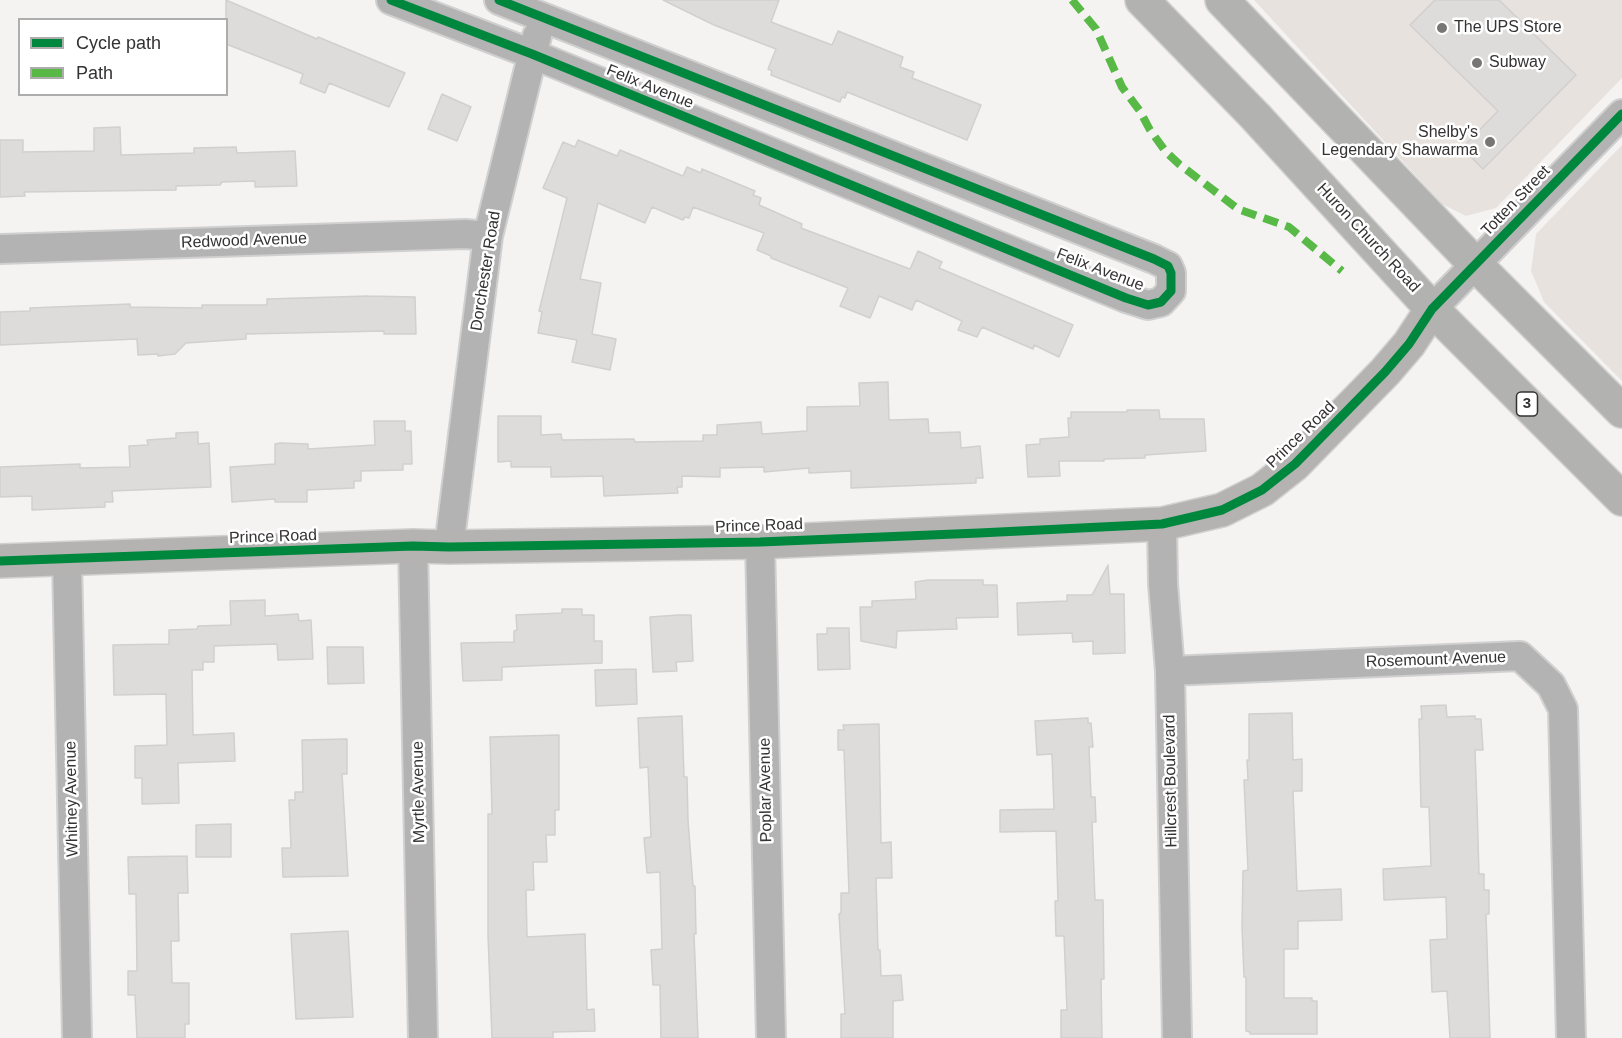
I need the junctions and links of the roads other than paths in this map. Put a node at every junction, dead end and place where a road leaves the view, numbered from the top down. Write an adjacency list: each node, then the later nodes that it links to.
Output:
1 (391, 0): 6 (street, Felix Avenue)
2 (499, 0): 5 (street, Felix Avenue)
3 (1142, 0): 11 (highway, Huron Church Road / 3)
4 (1222, 0): 10 (highway)
5 (547, 9): 6 (street, Dorchester Road); 6 (street, Felix Avenue)
6 (532, 54): 8 (street, Dorchester Road)
7 (1622, 114): 10 (street, Totten Street)
8 (488, 236): 9 (street, Redwood Avenue); 17 (street, Dorchester Road)
9 (0, 249)
10 (1475, 264): 11 (street, Totten Street); 12 (highway)
11 (1432, 309): 13 (highway, Huron Church Road / 3); 14 (street, Prince Road)
12 (1622, 411)
13 (1622, 499)
14 (1162, 524): 15 (street, Prince Road); 20 (street, Hillcrest Boulevard)
15 (760, 542): 17 (street, Prince Road); 23 (street, Poplar Avenue)
16 (413, 546): 17 (street, Prince Road); 18 (street, Prince Road); 22 (street, Myrtle Avenue)
17 (449, 547)
18 (67, 560): 19 (street, Prince Road); 21 (street, Whitney Avenue)
19 (0, 561)
20 (1170, 671): 24 (street, Hillcrest Boulevard); 25 (street, Rosemount Avenue)
21 (77, 1038)
22 (423, 1038)
23 (771, 1038)
24 (1177, 1038)
25 (1570, 1038)

